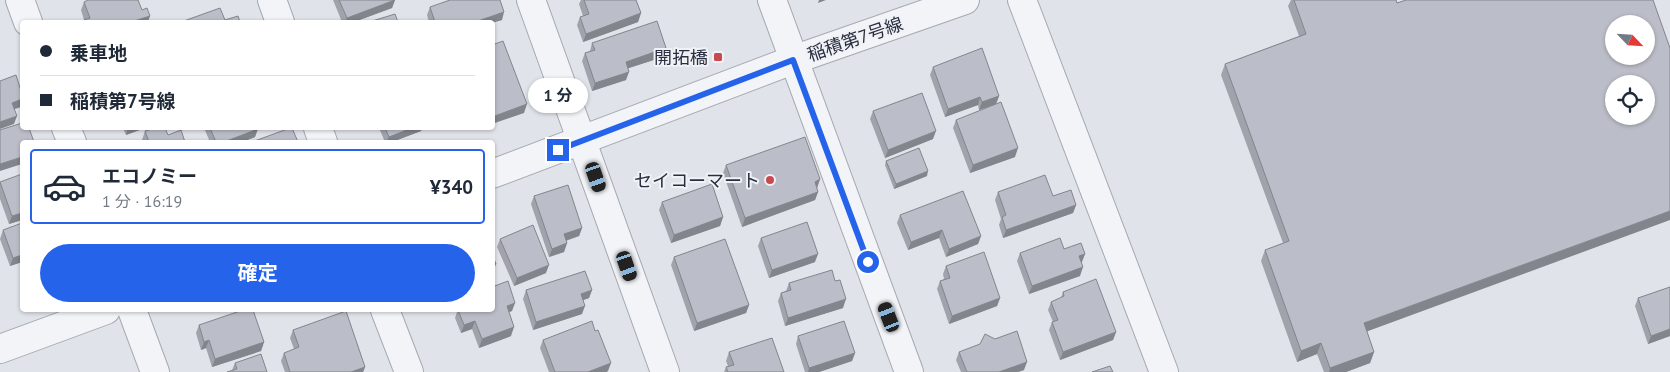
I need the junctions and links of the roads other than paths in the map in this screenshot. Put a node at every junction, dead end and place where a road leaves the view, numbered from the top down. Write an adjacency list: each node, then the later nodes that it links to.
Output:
1 (20, 0): 7 (street)
2 (272, 0): 8 (street)
3 (531, 0): 10 (street)
4 (772, 0): 9 (street)
5 (965, 0): 9 (street, 稲積第7号線)
6 (1022, 0): 20 (street)
7 (27, 20)
8 (279, 20)
9 (793, 60): 10 (street, 稲積第7号線); 19 (street)
10 (583, 141): 11 (street, 稲積第7号線); 18 (street)
11 (495, 173)
12 (101, 312): 15 (street)
13 (133, 312): 16 (street)
14 (386, 312): 17 (street)
15 (0, 349)
16 (156, 372)
17 (409, 372)
18 (665, 372)
19 (909, 372)
20 (1164, 372)

